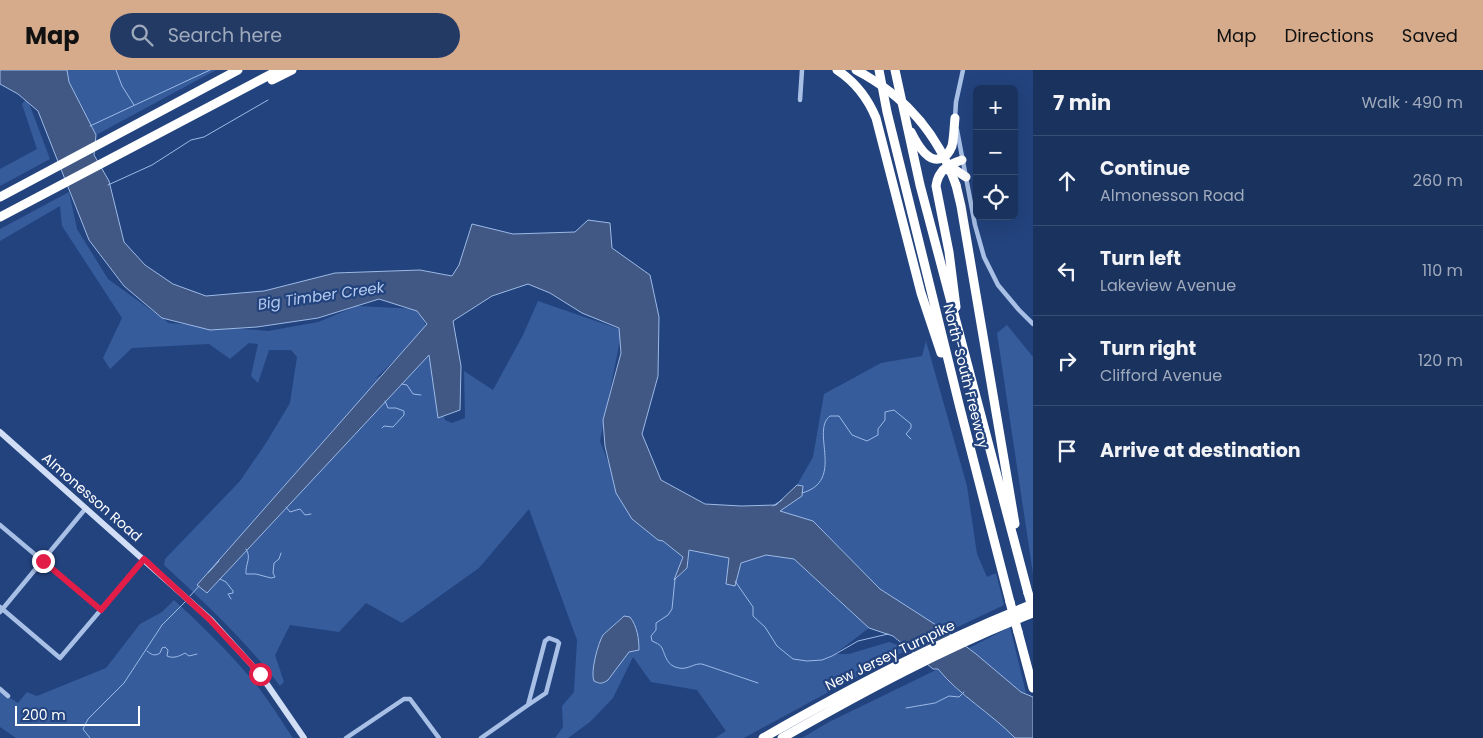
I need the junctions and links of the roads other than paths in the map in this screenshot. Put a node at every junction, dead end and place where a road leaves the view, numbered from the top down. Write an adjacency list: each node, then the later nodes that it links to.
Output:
1 (238, 70): 20 (highway)
2 (278, 70): 15 (highway)
3 (292, 70): 15 (highway)
4 (802, 70): 11 (street)
5 (837, 70): 24 (highway)
6 (856, 70): 30 (highway, bridge)
7 (870, 70): 12 (highway)
8 (879, 70): 12 (highway, North-South Freeway)
9 (895, 70): 14 (highway, North-South Freeway)
10 (963, 70): 13 (street)
11 (800, 100)
12 (887, 112): 24 (highway, North-South Freeway)
13 (955, 118): 16 (street); 17 (highway)
14 (906, 123): 17 (highway); 23 (highway, North-South Freeway)
15 (152, 137): 21 (highway)
16 (962, 158): 17 (highway); 18 (highway); 19 (street)
17 (941, 159)
18 (943, 170): 19 (highway); 23 (highway)
19 (966, 177): 22 (street)
20 (0, 197)
21 (0, 217)
22 (1033, 324)
23 (958, 330): 30 (highway, North-South Freeway)
24 (960, 408): 36 (highway, North-South Freeway, bridge)
25 (0, 432): 26 (main road, Almonesson Road)
26 (86, 508): 28 (main road, Almonesson Road); 29 (street)
27 (0, 525): 29 (street)
28 (144, 559): 33 (street); 40 (main road, Almonesson Road)
29 (43, 561): 32 (street); 33 (street)
30 (1024, 578): 34 (highway, North-South Freeway, bridge)
31 (1033, 604): 35 (highway, New Jersey Turnpike)
32 (1, 610): 33 (street)
33 (101, 610)
34 (1033, 612): 35 (highway, New Jersey Turnpike)
35 (961, 639): 44 (highway, New Jersey Turnpike); 45 (highway, New Jersey Turnpike)
36 (1033, 688)
37 (0, 690): 38 (street)
38 (8, 696)
39 (528, 705): 39 (street); 43 (street)
40 (304, 738)
41 (346, 738): 42 (street)
42 (439, 738)
43 (481, 738)
44 (763, 738)
45 (782, 738)

